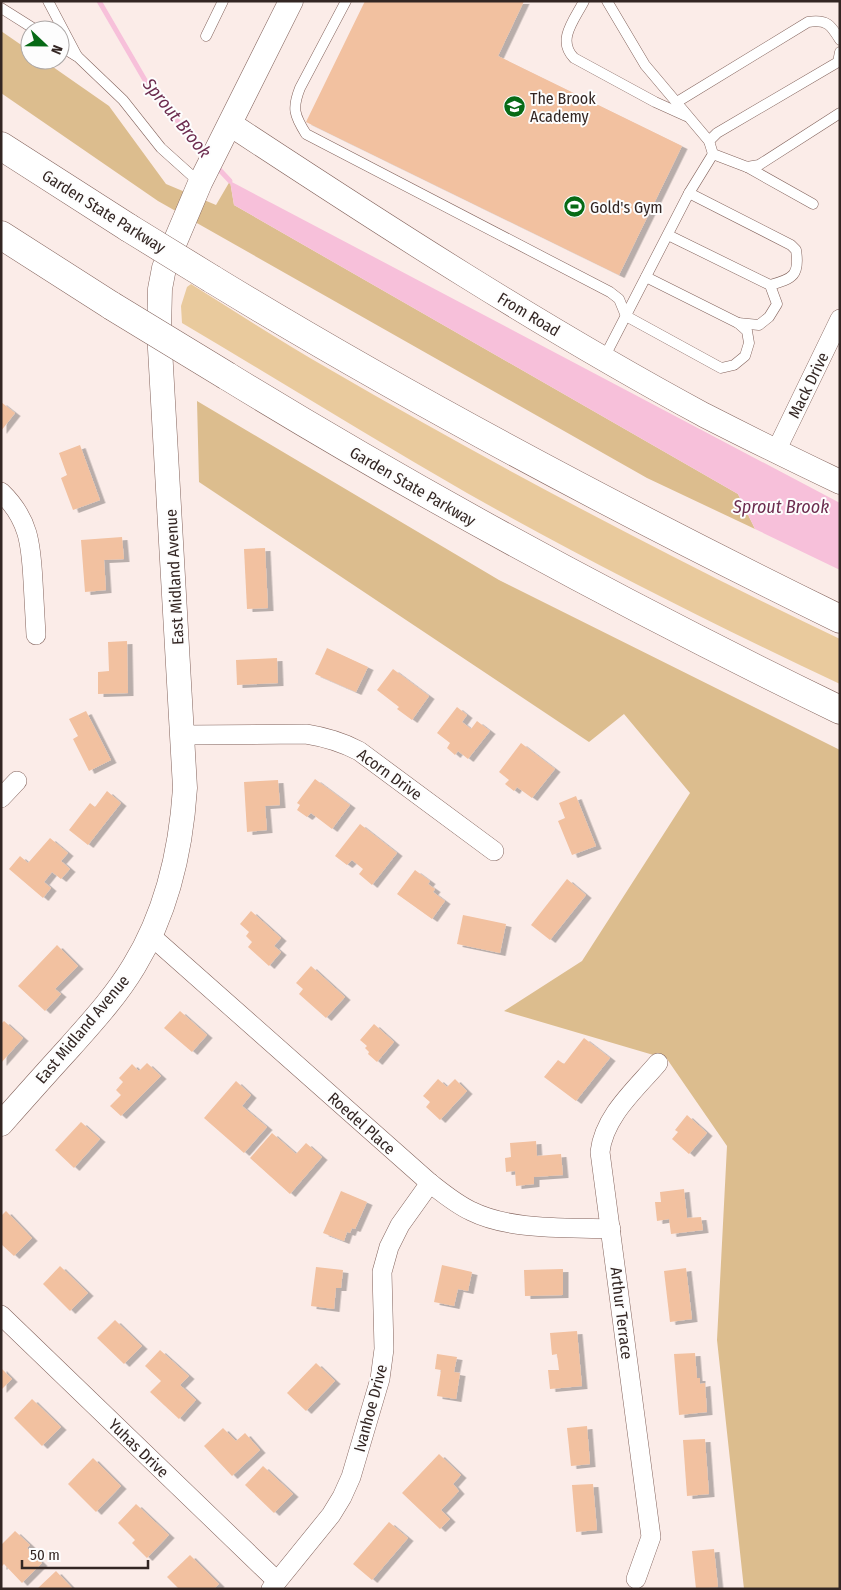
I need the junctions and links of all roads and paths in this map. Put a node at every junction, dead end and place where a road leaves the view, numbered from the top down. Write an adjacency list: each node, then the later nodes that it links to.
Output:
1 (48, 1): 12 (lane)
2 (223, 1): 9 (lane)
3 (291, 1): 17 (street, East Midland Avenue)
4 (346, 1): 29 (lane)
5 (584, 1): 16 (lane)
6 (607, 1): 14 (lane)
7 (1, 8): 8 (lane)
8 (20, 20)
9 (206, 36)
10 (840, 40): 14 (lane)
11 (70, 52): 12 (lane)
12 (78, 57): 22 (lane)
13 (839, 59): 18 (lane)
14 (677, 102): 16 (lane)
15 (840, 113): 21 (lane)
16 (689, 118): 18 (lane)
17 (230, 124): 22 (street, East Midland Avenue); 32 (street, From Road)
18 (709, 141): 20 (lane)
19 (1, 146): 36 (highway, Garden State Parkway, bridge)
20 (713, 154): 21 (lane); 23 (lane)
21 (748, 167): 24 (lane)
22 (199, 185): 39 (street, East Midland Avenue)
23 (689, 193): 26 (lane); 28 (lane)
24 (813, 204)
25 (1, 235): 38 (highway, Garden State Parkway, bridge)
26 (668, 235): 27 (lane); 28 (lane)
27 (646, 277): 29 (lane); 31 (lane)
28 (770, 285): 31 (lane)
29 (626, 316): 31 (lane); 32 (lane)
30 (840, 319): 33 (street, Mack Drive)
31 (738, 323)
32 (604, 358): 33 (street, From Road)
33 (776, 451): 34 (street, From Road)
34 (840, 482)
35 (1, 492): 37 (street)
36 (840, 618)
37 (36, 635)
38 (840, 710)
39 (183, 736): 42 (street, Acorn Drive); 43 (street, East Midland Avenue)
40 (17, 781): 41 (street)
41 (1, 798)
42 (494, 851)
43 (150, 935): 45 (street, East Midland Avenue); 46 (street, Roedel Place)
44 (658, 1063): 47 (street, Arthur Terrace)
45 (1, 1124)
46 (430, 1183): 47 (street, Roedel Place); 50 (street, Ivanhoe Drive)
47 (611, 1229): 49 (street, Arthur Terrace)
48 (1, 1315): 50 (street, Yuhas Drive)
49 (636, 1579)
50 (274, 1585)

